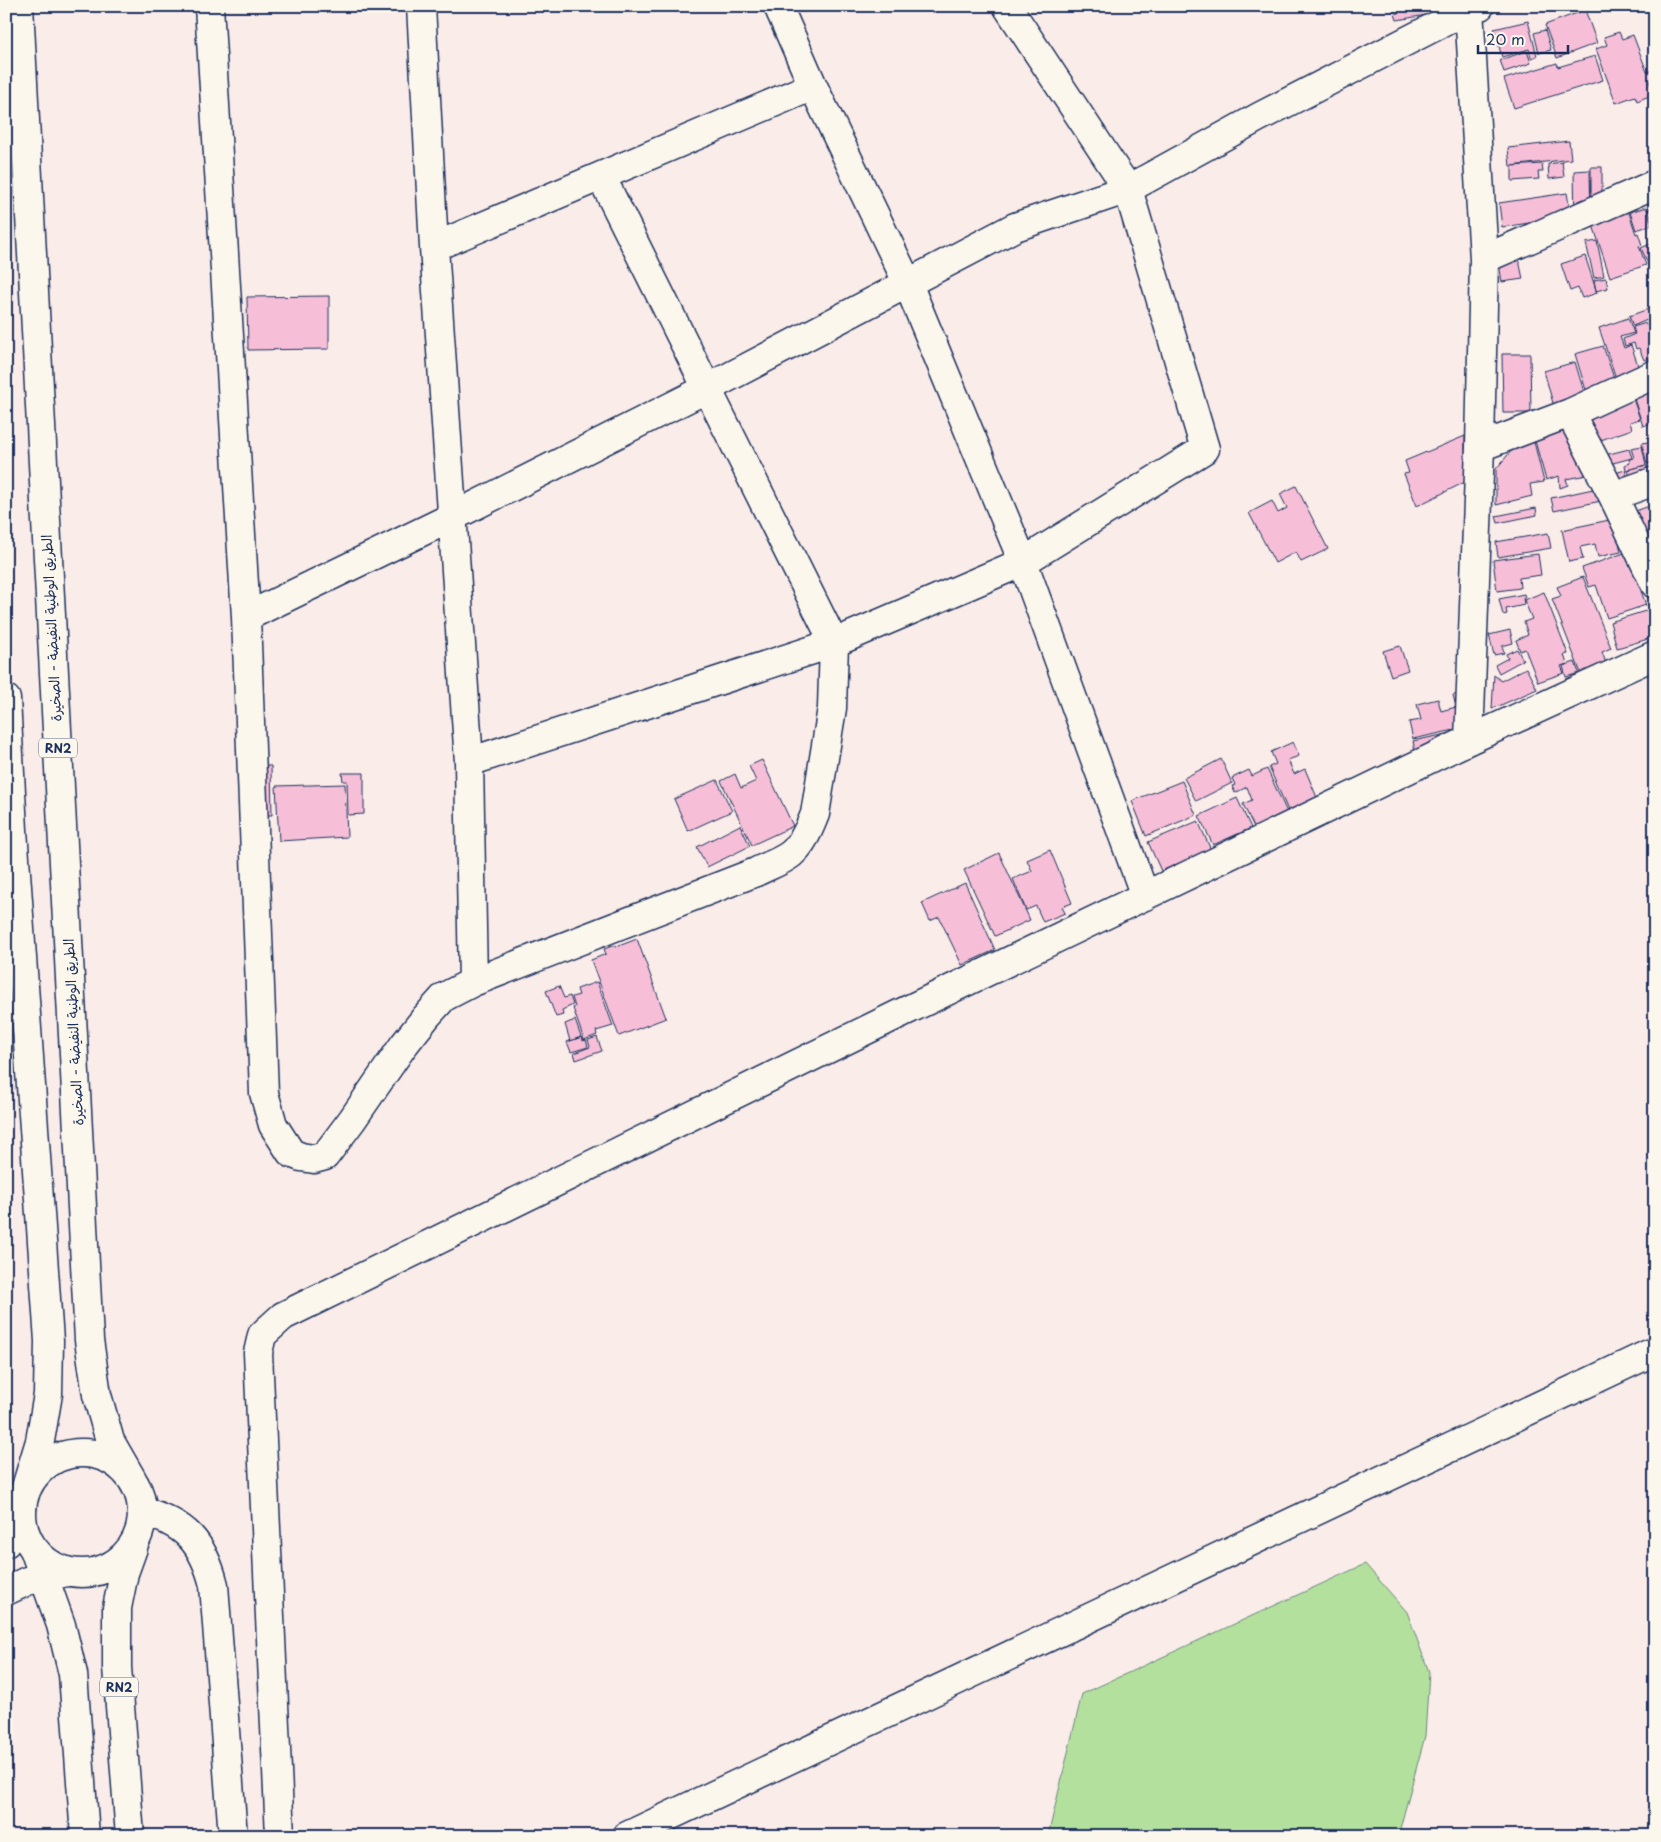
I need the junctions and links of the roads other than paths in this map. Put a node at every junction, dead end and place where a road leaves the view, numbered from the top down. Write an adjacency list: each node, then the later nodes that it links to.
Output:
1 (19, 6): 33 (main road, الطريق الوطنية النفيضة - الصخيرة / RN2)
2 (209, 6): 23 (main road)
3 (421, 6): 11 (main road)
4 (778, 6): 7 (main road)
5 (1007, 6): 10 (main road)
6 (1474, 8): 10 (main road); 12 (main road)
7 (813, 86): 8 (main road); 13 (main road)
8 (601, 176): 11 (main road); 15 (main road)
9 (1655, 184): 12 (main road)
10 (1128, 189): 13 (main road); 21 (main road)
11 (434, 247): 20 (main road)
12 (1484, 259): 17 (main road)
13 (908, 284): 15 (main road); 21 (main road)
14 (1655, 374): 16 (main road)
15 (706, 389): 20 (main road); 24 (main road)
16 (1570, 413): 17 (main road); 19 (main road)
17 (1480, 447): 27 (main road)
18 (1655, 482): 19 (main road)
19 (1613, 496): 22 (main road)
20 (452, 517): 23 (main road); 28 (main road)
21 (1023, 562): 24 (main road); 30 (main road)
22 (1655, 584)
23 (246, 617): 31 (main road)
24 (834, 643): 28 (main road); 31 (main road)
25 (1655, 655): 27 (main road)
26 (6, 699): 29 (main road)
27 (1469, 740): 30 (main road)
28 (470, 762): 31 (main road)
29 (10, 831): 34 (main road)
30 (1144, 896): 43 (main road)
31 (473, 982)
32 (1655, 1351): 44 (main road)
33 (133, 1481): 34 (main road); 35 (main road)
34 (22, 1502): 37 (main road); 38 (main road)
35 (142, 1511): 36 (main road); 42 (main road)
36 (136, 1540): 38 (main road); 41 (main road, RN2)
37 (6, 1544)
38 (49, 1567): 39 (main road); 40 (main road)
39 (6, 1591)
40 (85, 1836)
41 (130, 1836)
42 (232, 1836)
43 (280, 1836)
44 (627, 1836)

